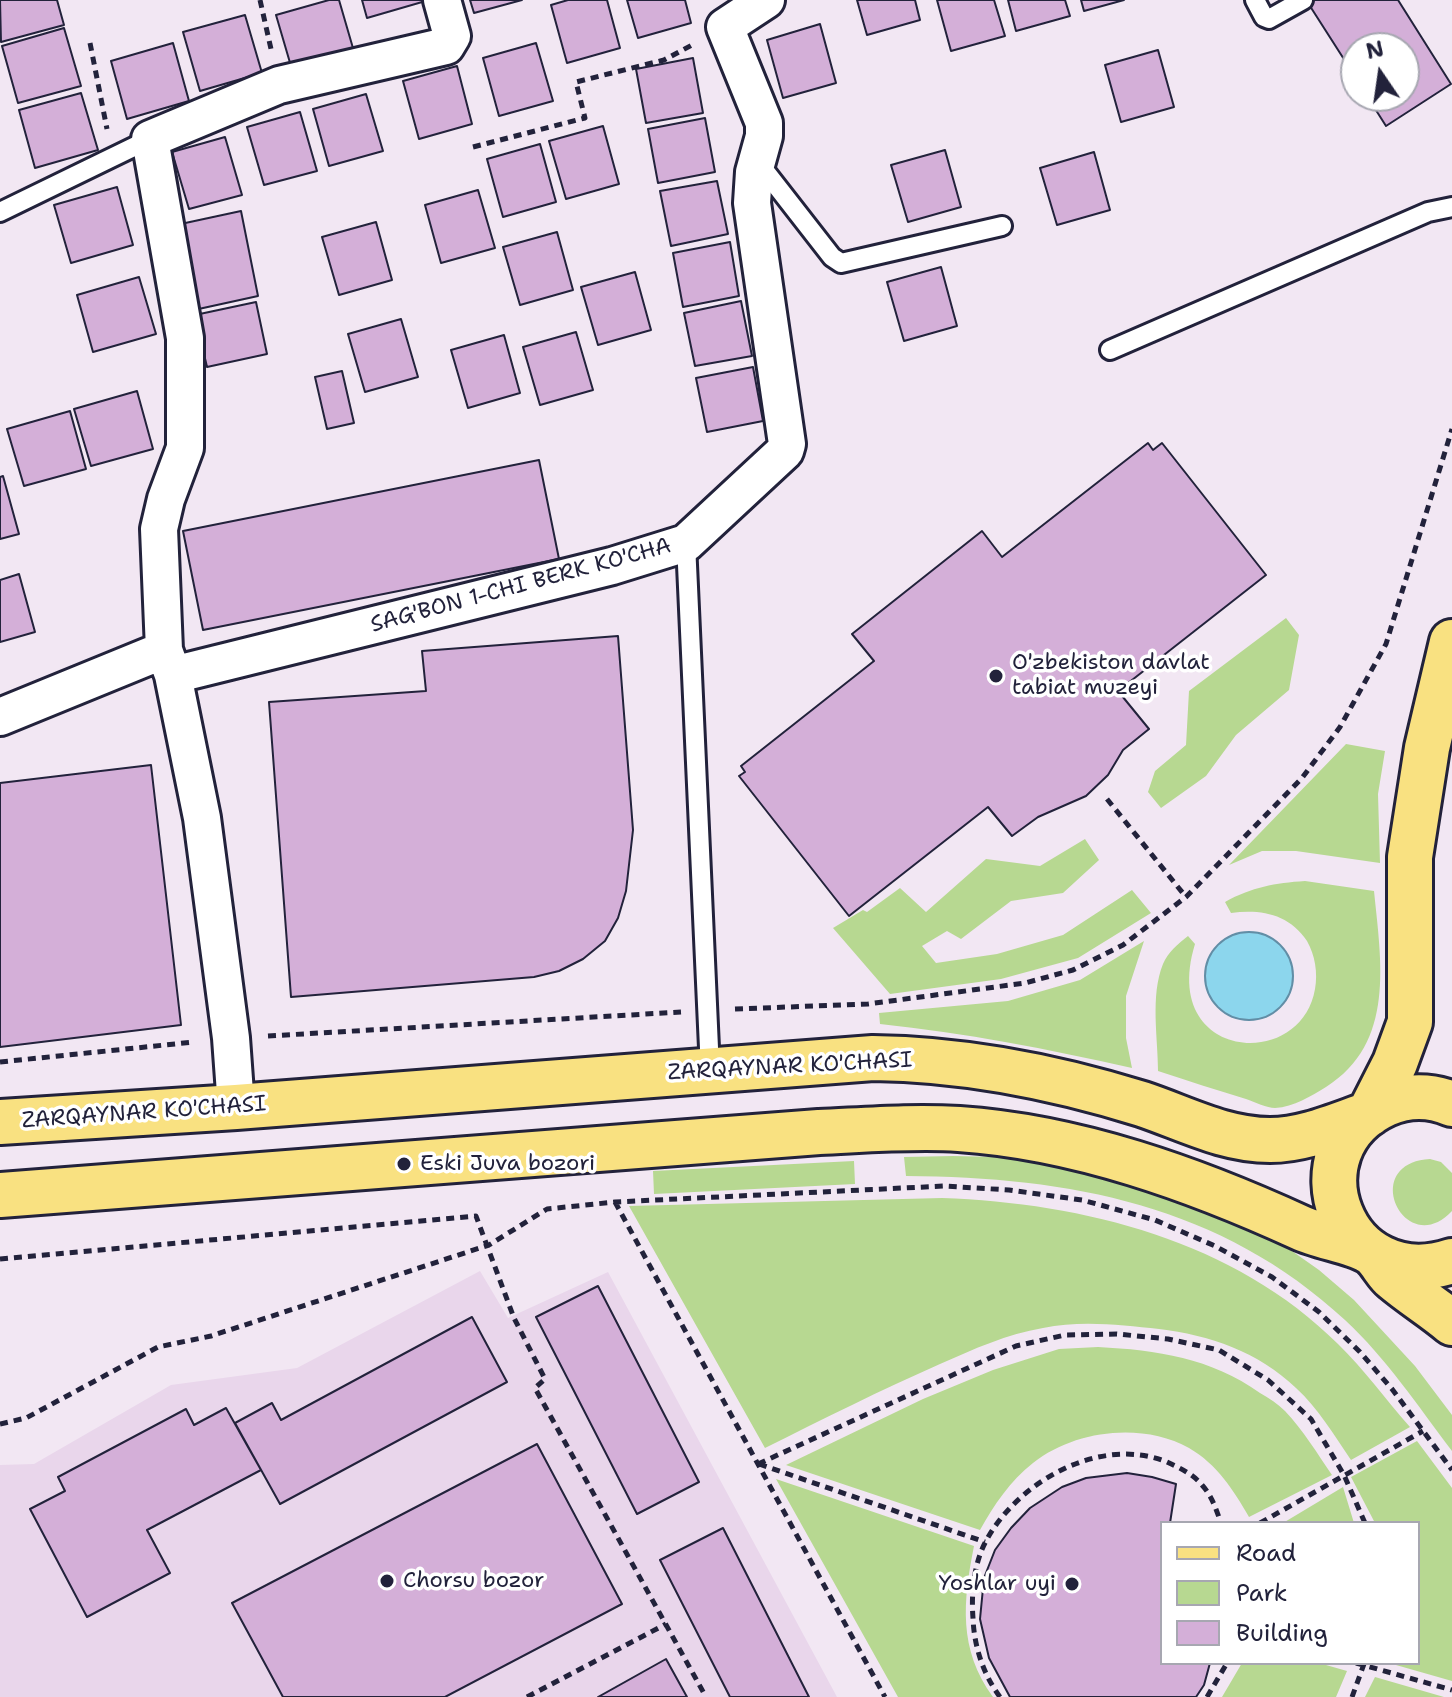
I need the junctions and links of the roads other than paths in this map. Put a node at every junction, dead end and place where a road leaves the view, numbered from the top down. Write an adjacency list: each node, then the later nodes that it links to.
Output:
1 (442, 0): 5 (street)
2 (766, 0): 6 (street, SAG'BON 1-CHI BERK KO'CHA)
3 (1255, 0): 4 (lane)
4 (1303, 0)
5 (150, 139): 8 (lane); 13 (street)
6 (758, 162): 9 (lane); 11 (street, SAG'BON 1-CHI BERK KO'CHA)
7 (1452, 207): 10 (lane)
8 (0, 212)
9 (1002, 226)
10 (1110, 350)
11 (686, 543): 13 (street, SAG'BON 1-CHI BERK KO'CHA); 15 (lane)
12 (1452, 642): 18 (main road)
13 (168, 663): 14 (street, SAG'BON 1-CHI BERK KO'CHA); 17 (street)
14 (0, 717)
15 (710, 1070): 17 (main road, ZARQAYNAR KO'CHASI); 18 (main road, ZARQAYNAR KO'CHASI)
16 (1452, 1104): 18 (main road, ZARQAYNAR KO'CHASI)
17 (236, 1107): 19 (main road, ZARQAYNAR KO'CHASI)
18 (1369, 1114): 21 (main road)
19 (0, 1122)
20 (0, 1195): 21 (main road)
21 (1370, 1252): 22 (main road); 23 (main road)
22 (1452, 1261)
23 (1452, 1323)

